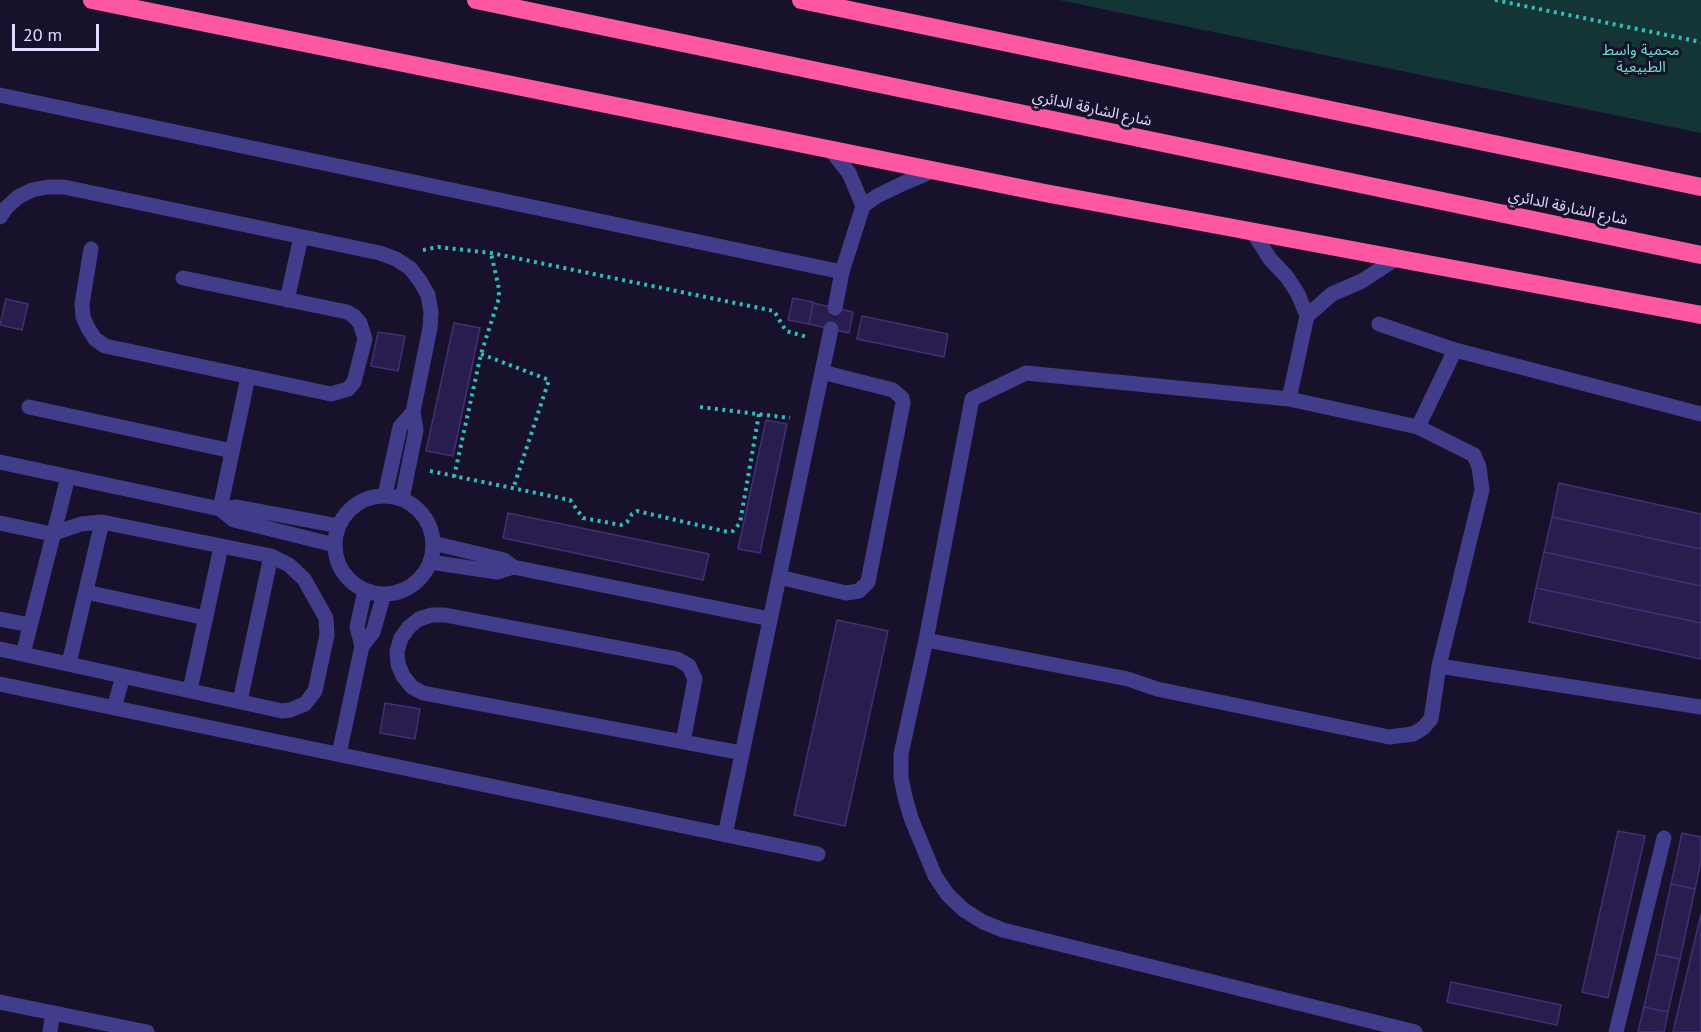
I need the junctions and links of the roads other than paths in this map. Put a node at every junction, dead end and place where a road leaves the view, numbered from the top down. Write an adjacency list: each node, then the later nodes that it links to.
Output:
1 (92, 0): 5 (highway)
2 (476, 0): 13 (highway, شارع الشارقة الدائري)
3 (801, 0): 7 (highway)
4 (0, 95): 15 (lane)
5 (830, 149): 6 (highway); 8 (lane)
6 (935, 170): 8 (lane); 10 (highway)
7 (1701, 187)
8 (863, 206): 15 (lane)
9 (0, 217): 11 (lane)
10 (1252, 231): 14 (highway); 20 (lane)
11 (301, 237): 17 (lane); 28 (lane)
12 (91, 249): 25 (lane)
13 (1701, 255)
14 (1397, 258): 19 (highway); 20 (lane)
15 (842, 272): 18 (lane)
16 (183, 278): 17 (lane)
17 (287, 300): 25 (lane)
18 (835, 308)
19 (1701, 315)
20 (1306, 316): 26 (lane)
21 (1379, 324): 23 (lane)
22 (829, 336): 24 (lane)
23 (1455, 350): 29 (lane); 30 (lane)
24 (822, 372): 47 (lane); 47 (lane)
25 (248, 377): 31 (lane)
26 (1289, 399): 30 (lane); 55 (lane)
27 (29, 407): 31 (lane)
28 (413, 412): 34 (lane); 35 (lane)
29 (1701, 414)
30 (1418, 427): 60 (lane)
31 (232, 451): 36 (lane)
32 (0, 462): 33 (lane)
33 (68, 477): 36 (lane); 40 (lane)
34 (385, 495): 35 (lane); 39 (lane)
35 (402, 499): 41 (lane)
36 (220, 509): 39 (lane); 42 (lane)
37 (102, 522): 40 (lane); 43 (lane); 49 (lane)
38 (0, 523): 40 (lane)
39 (339, 526): 42 (lane)
40 (52, 534): 54 (lane)
41 (433, 543): 45 (lane); 46 (lane)
42 (335, 545): 48 (lane)
43 (221, 547): 44 (lane); 51 (lane)
44 (271, 556): 64 (lane); 64 (lane)
45 (430, 562): 46 (lane); 50 (lane)
46 (513, 567): 53 (lane)
47 (779, 577): 53 (lane)
48 (365, 590): 50 (lane); 56 (lane)
49 (86, 592): 51 (lane); 59 (lane)
50 (384, 594): 56 (lane)
51 (206, 618): 63 (lane)
52 (0, 619): 54 (lane)
53 (770, 619): 68 (lane)
54 (30, 625): 58 (lane)
55 (926, 639): 60 (lane); 77 (lane)
56 (362, 645): 69 (lane)
57 (0, 649): 58 (lane)
58 (23, 654): 59 (lane)
59 (69, 663): 61 (lane)
60 (1439, 666): 65 (lane)
61 (123, 675): 63 (lane); 66 (lane)
62 (0, 684): 66 (lane)
63 (190, 690): 64 (lane)
64 (240, 701)
65 (1701, 707)
66 (114, 708): 69 (lane)
67 (683, 742): 67 (lane); 68 (lane)
68 (742, 753): 70 (lane)
69 (339, 754): 70 (lane)
70 (725, 835): 72 (lane)
71 (1664, 838): 78 (lane)
72 (818, 854)
73 (0, 1002): 74 (lane)
74 (54, 1013): 75 (lane); 76 (lane)
75 (50, 1032)
76 (147, 1032)
77 (1415, 1032)
78 (1616, 1032)

